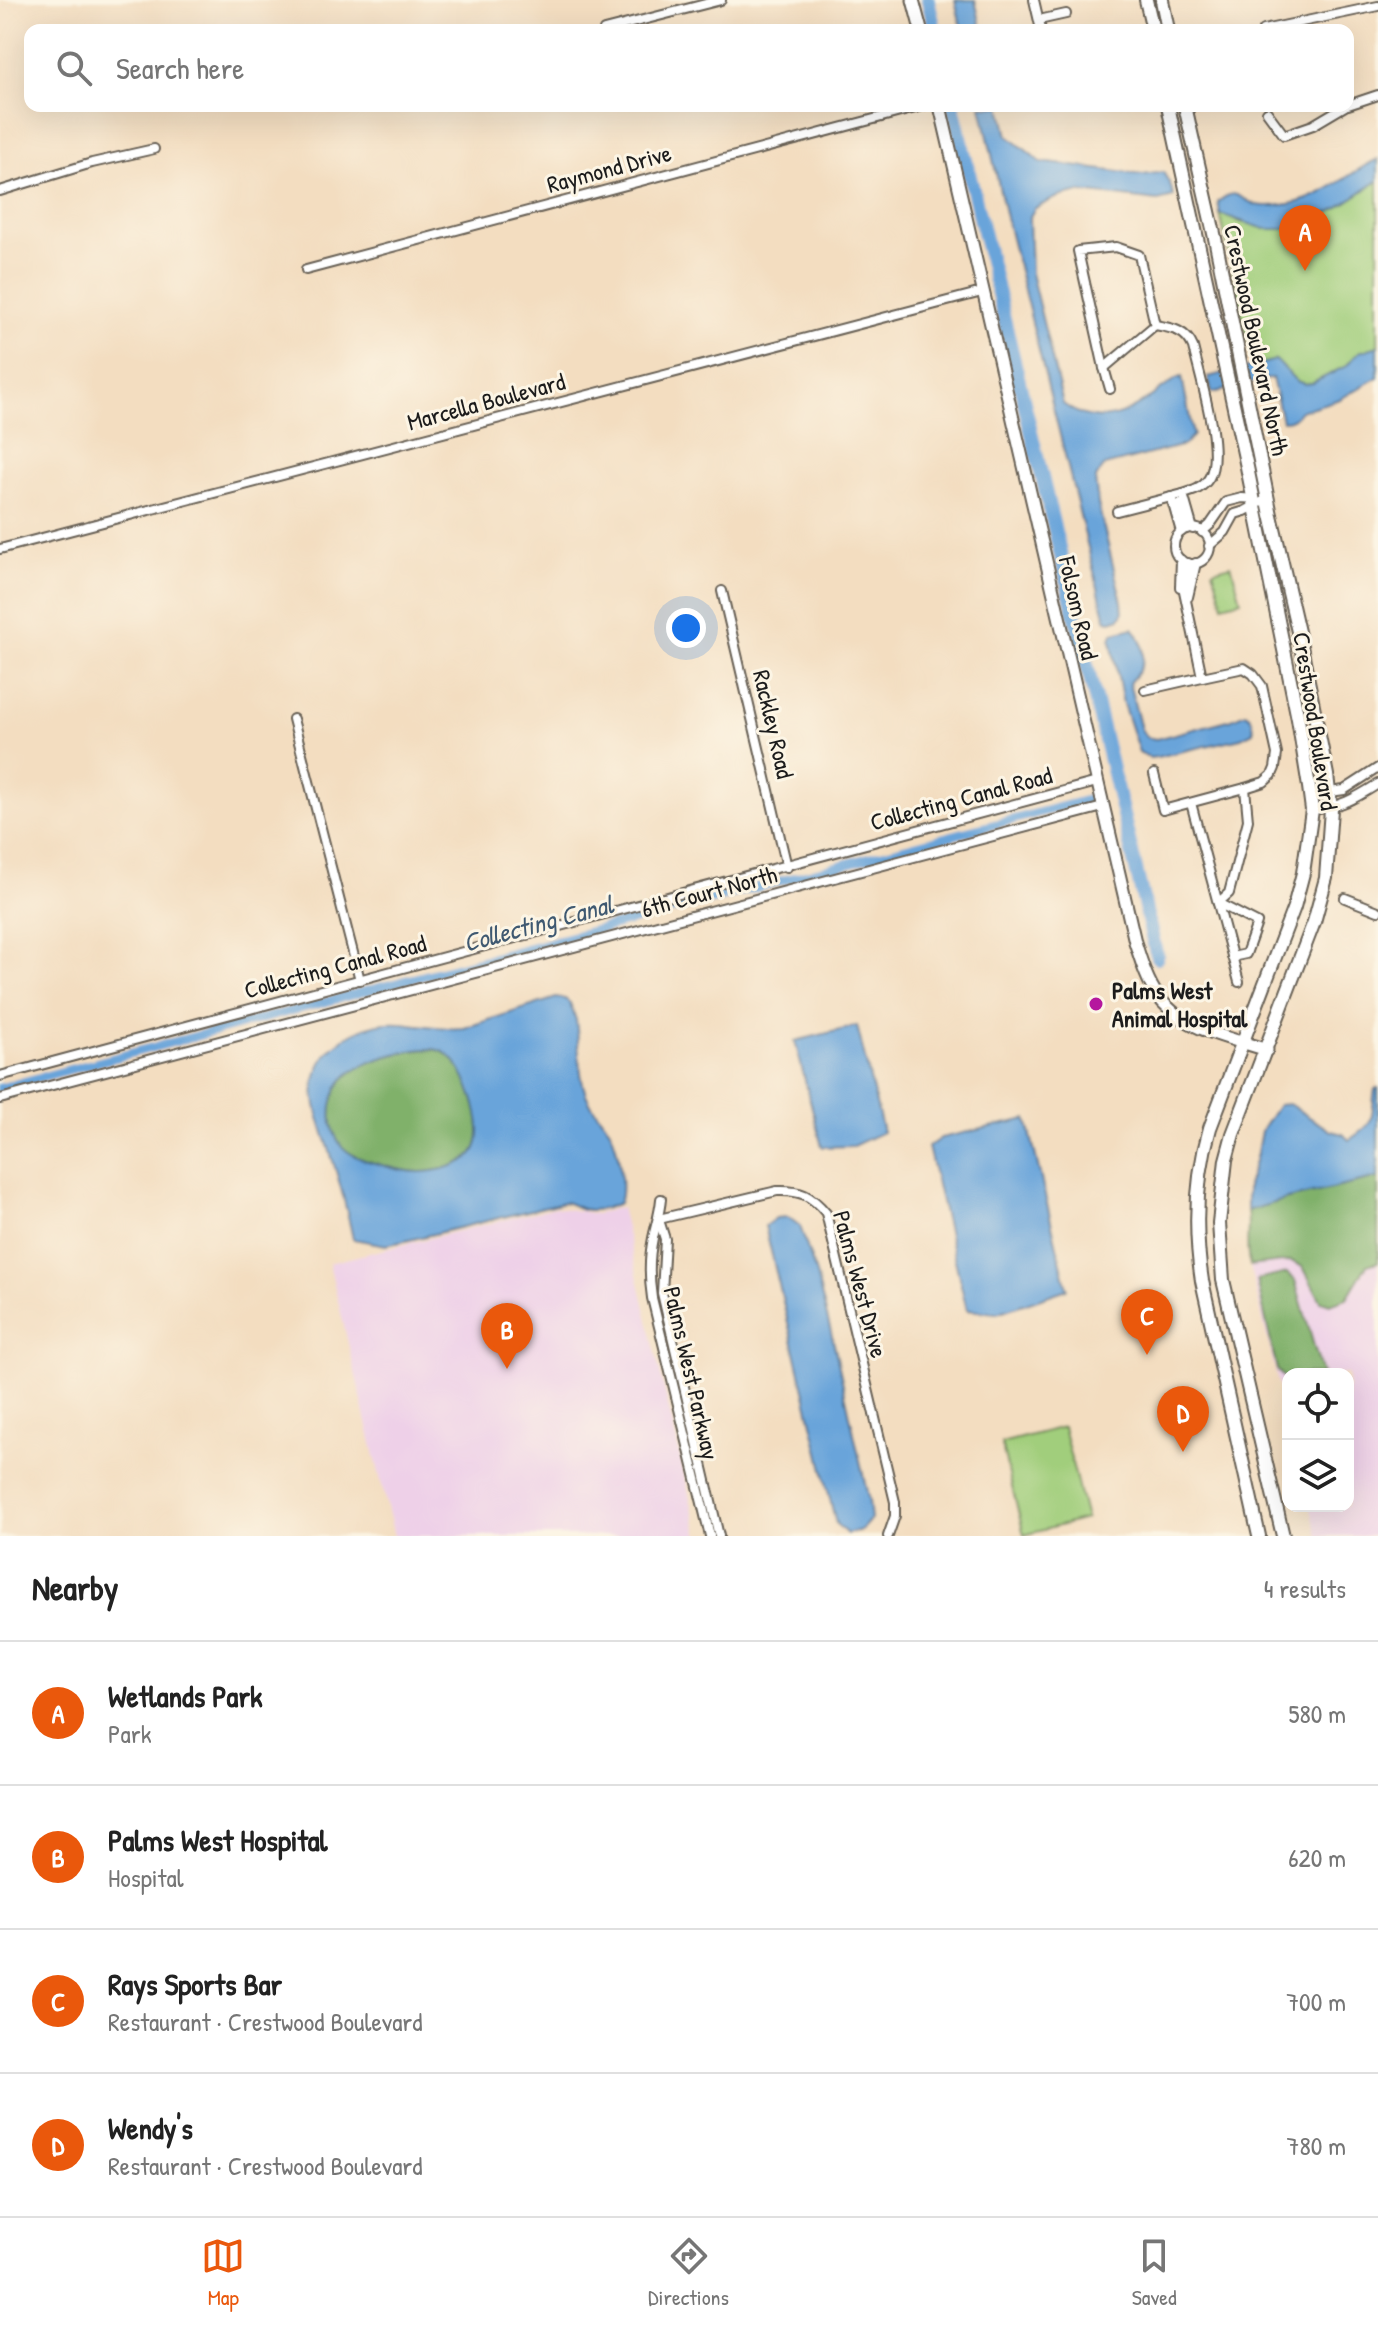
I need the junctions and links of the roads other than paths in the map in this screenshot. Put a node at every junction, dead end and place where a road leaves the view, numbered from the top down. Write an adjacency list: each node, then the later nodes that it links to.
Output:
1 (721, 0): 8 (street)
2 (913, 0): 9 (street)
3 (1034, 0): 10 (street)
4 (1146, 0): 12 (main road)
5 (1162, 0): 13 (main road)
6 (1378, 6): 14 (street)
7 (1066, 14): 11 (street)
8 (627, 24)
9 (919, 24)
10 (1040, 24)
11 (1042, 24)
12 (1152, 24)
13 (1167, 24)
14 (1292, 24)
15 (1378, 95): 16 (street)
16 (1354, 104)
17 (900, 112): 25 (street, Raymond Drive)
18 (941, 112): 26 (street, Folsom Road)
19 (1169, 112): 30 (main road, Crestwood Boulevard North)
20 (1186, 112): 32 (main road, Crestwood Boulevard North)
21 (1267, 112): 22 (street)
22 (1336, 112)
23 (154, 149): 24 (street)
24 (0, 191)
25 (306, 270)
26 (982, 292): 37 (street, Marcella Boulevard); 46 (street, Folsom Road)
27 (1155, 325): 28 (street); 28 (street); 31 (street)
28 (1104, 368): 29 (street)
29 (1110, 389)
30 (1247, 467): 33 (main road, Crestwood Boulevard)
31 (1177, 496): 34 (street); 35 (street)
32 (1267, 499): 33 (street); 39 (main road, Crestwood Boulevard North)
33 (1254, 502): 35 (street); 36 (street); 50 (main road, Crestwood Boulevard)
34 (1117, 511)
35 (1190, 530): 36 (street); 38 (street)
36 (1209, 546): 38 (street)
37 (0, 549)
38 (1188, 562): 41 (street)
39 (1287, 583): 49 (main road, Crestwood Boulevard)
40 (722, 591): 55 (street, Rackley Road)
41 (1202, 677): 42 (street); 48 (street)
42 (1145, 690)
43 (293, 719): 60 (street)
44 (1378, 768): 49 (street)
45 (1154, 774): 51 (street)
46 (1097, 782): 52 (street, Folsom Road); 55 (street, Collecting Canal Road)
47 (1378, 784): 53 (street)
48 (1245, 788): 51 (street); 57 (street)
49 (1329, 793): 50 (street); 53 (main road, Crestwood Boulevard)
50 (1310, 795): 54 (main road, Crestwood Boulevard)
51 (1191, 803): 57 (street)
52 (1103, 807): 62 (street, Folsom Road); 65 (street, 6th Court North)
53 (1331, 809): 54 (street); 63 (main road, Crestwood Boulevard)
54 (1312, 810): 62 (main road, Crestwood Boulevard)
55 (787, 867): 60 (street, Collecting Canal Road)
56 (1345, 898): 58 (street)
57 (1218, 903): 59 (street); 59 (street)
58 (1378, 911)
59 (1232, 957): 61 (street)
60 (360, 980): 64 (street, Collecting Canal Road)
61 (1239, 982)
62 (1242, 1042): 63 (street, Folsom Road); 71 (main road, Crestwood Boulevard)
63 (1267, 1050): 72 (main road, Crestwood Boulevard)
64 (0, 1076)
65 (0, 1099)
66 (661, 1199): 67 (street, Palms West Parkway)
67 (659, 1219): 68 (street, Palms West Parkway); 69 (street, Palms West Parkway); 70 (street, Palms West Drive)
68 (710, 1536)
69 (719, 1536)
70 (888, 1536)
71 (1259, 1536)
72 (1283, 1536)

